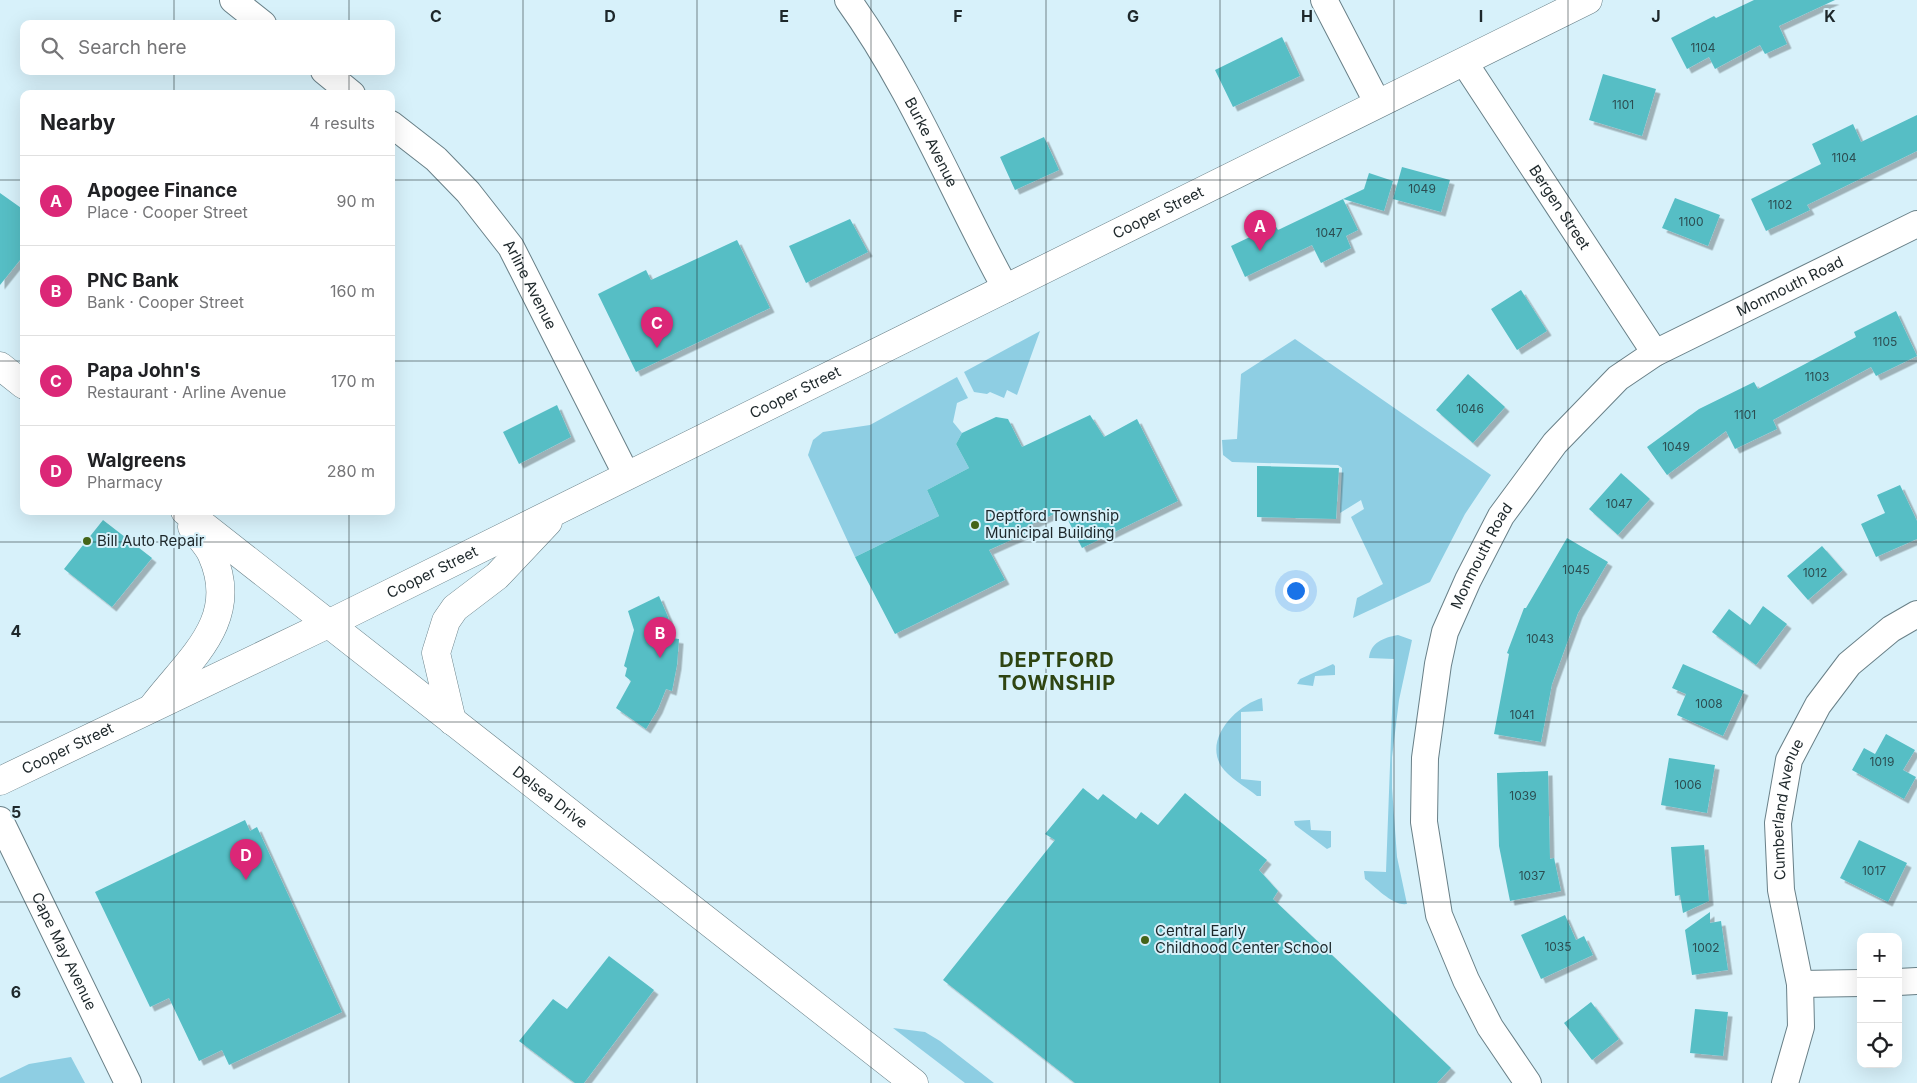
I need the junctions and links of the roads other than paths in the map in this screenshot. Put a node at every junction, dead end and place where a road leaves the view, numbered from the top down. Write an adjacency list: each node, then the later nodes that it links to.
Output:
1 (233, 0): 5 (street)
2 (848, 0): 12 (street, Burke Avenue)
3 (1324, 0): 9 (street)
4 (1588, 0): 6 (main road, Cooper Street)
5 (258, 20)
6 (1464, 62): 9 (main road, Cooper Street); 13 (street, Bergen Street)
7 (329, 75): 8 (street)
8 (347, 90)
9 (1378, 104): 12 (main road, Cooper Street)
10 (395, 127): 16 (street, Arline Avenue)
11 (1917, 224): 13 (street, Monmouth Road)
12 (1006, 289): 16 (main road, Cooper Street)
13 (1655, 353): 32 (street, Monmouth Road)
14 (0, 366): 15 (main road)
15 (20, 382)
16 (627, 476): 17 (main road, Cooper Street)
17 (560, 509): 21 (main road, Cooper Street); 23 (main road)
18 (184, 515): 22 (main road)
19 (190, 515): 21 (main road, Delsea Drive)
20 (1917, 614): 29 (street, Cumberland Avenue)
21 (328, 624): 22 (main road, Cooper Street); 23 (main road, Delsea Drive)
22 (151, 709): 24 (main road, Cooper Street)
23 (452, 721): 31 (main road, Delsea Drive)
24 (0, 781)
25 (0, 820): 30 (street, Cape May Avenue)
26 (1917, 981): 27 (street)
27 (1902, 982)
28 (1857, 983): 29 (street)
29 (1800, 984): 33 (street, Cumberland Avenue)
30 (128, 1083)
31 (914, 1083)
32 (1528, 1083)
33 (1785, 1083)

